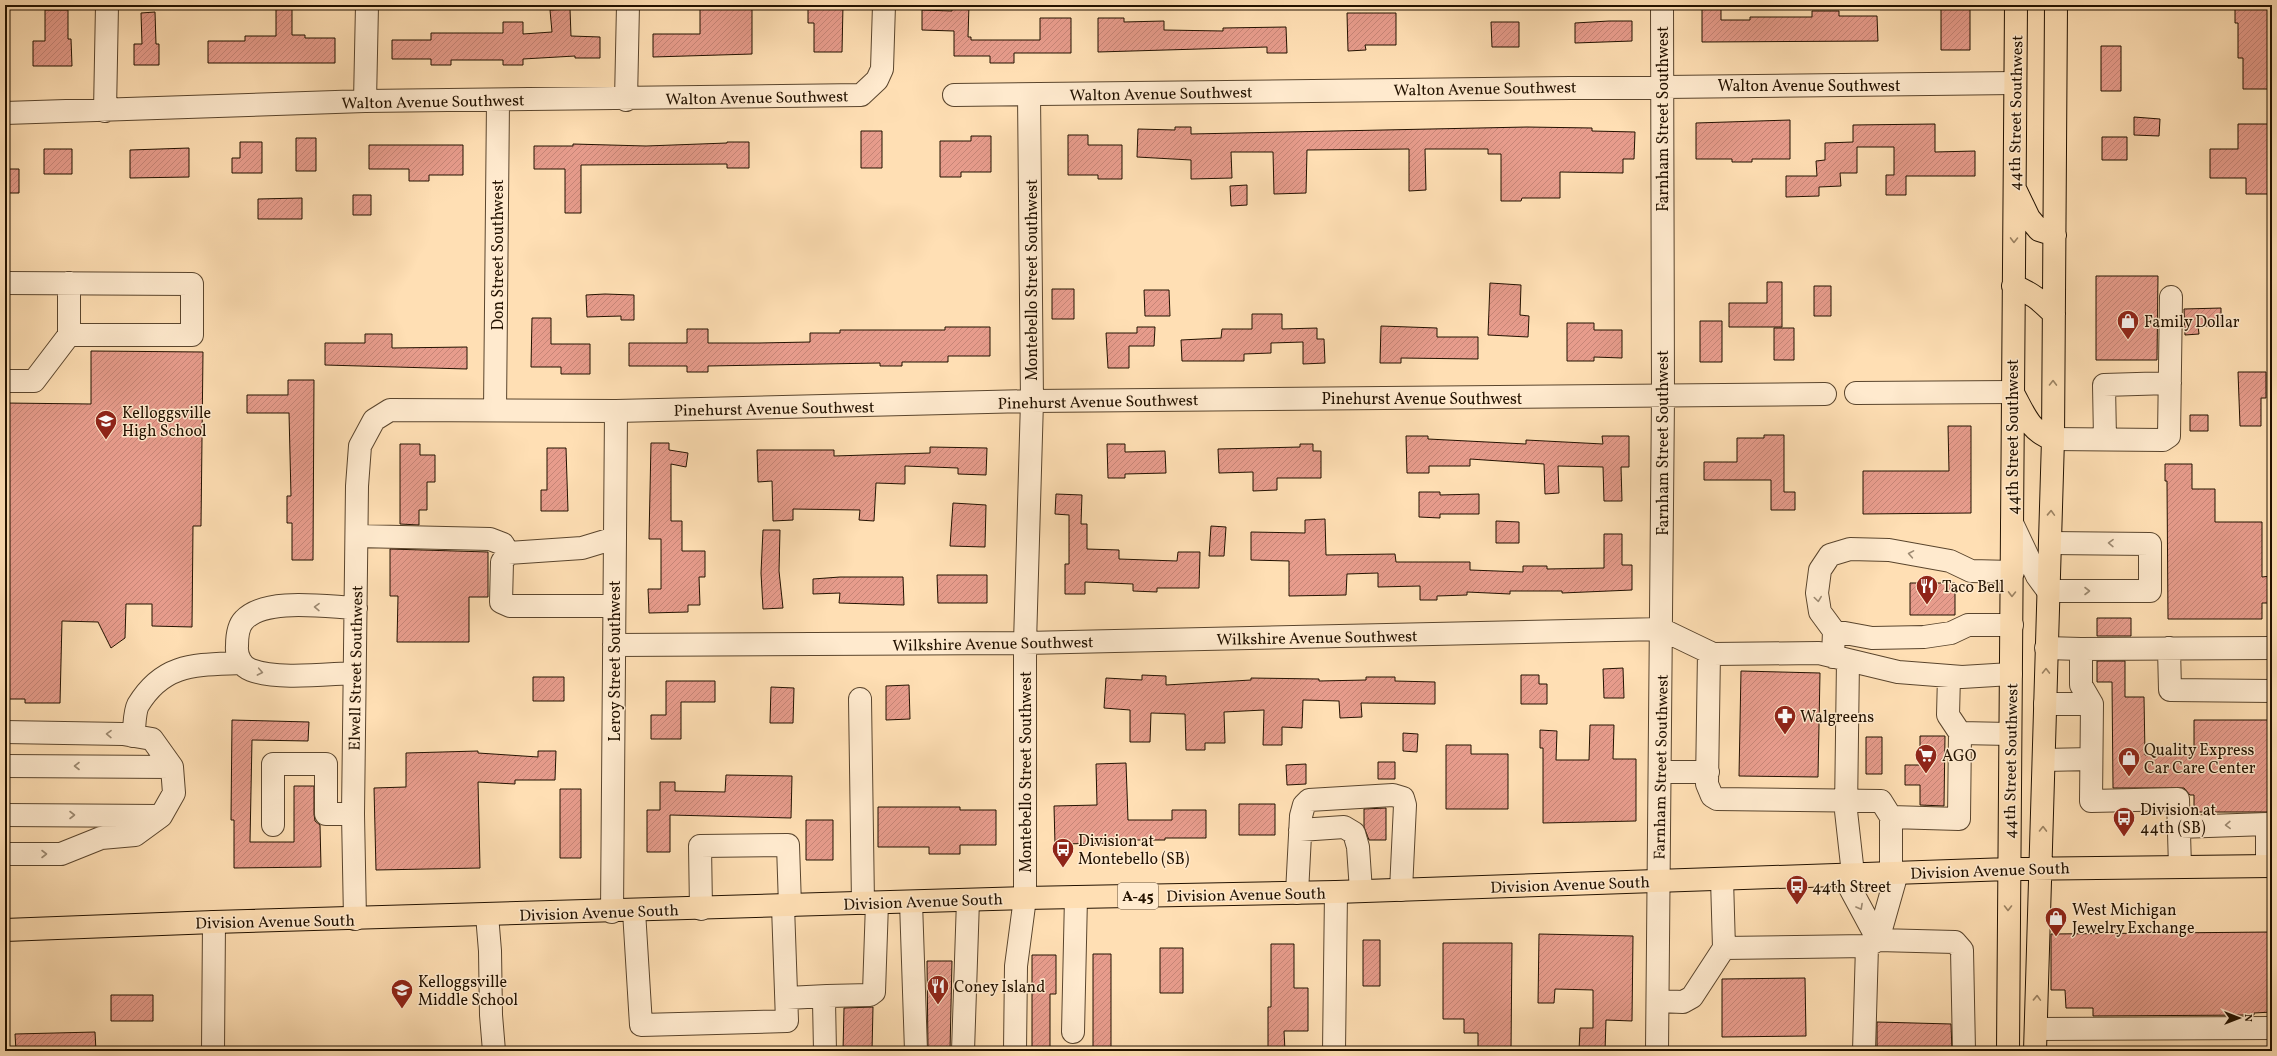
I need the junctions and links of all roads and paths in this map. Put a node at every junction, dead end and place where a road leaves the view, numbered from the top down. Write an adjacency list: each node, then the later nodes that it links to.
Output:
1 (107, 5): 15 (street)
2 (367, 5): 13 (street)
3 (628, 5): 12 (street)
4 (884, 5): 12 (street, Walton Avenue Southwest)
5 (1662, 5): 9 (street, Farnham Street Southwest)
6 (2016, 5): 8 (main road, 44th Street Southwest)
7 (2056, 5): 18 (main road)
8 (2015, 83): 9 (street, Walton Avenue Southwest); 17 (main road, 44th Street Southwest)
9 (1661, 86): 10 (street, Walton Avenue Southwest); 30 (street, Farnham Street Southwest)
10 (1029, 94): 11 (street, Walton Avenue Southwest); 31 (street, Montebello Street Southwest)
11 (954, 95)
12 (626, 100): 14 (street, Walton Avenue Southwest)
13 (365, 101): 14 (street, Walton Avenue Southwest); 15 (street, Walton Avenue Southwest)
14 (498, 101): 32 (street, Don Street Southwest)
15 (105, 111): 16 (street, Walton Avenue Southwest)
16 (5, 113)
17 (2014, 186): 18 (main road); 21 (main road, 44th Street Southwest, one-way to 21)
18 (2055, 234): 23 (main road)
19 (5, 283): 20 (street)
20 (69, 283): 24 (street); 24 (street)
21 (2013, 286): 23 (main road); 27 (main road, 44th Street Southwest)
22 (2171, 297): 26 (street)
23 (2054, 314): 35 (main road, one-way to 23)
24 (69, 335): 25 (street)
25 (5, 381)
26 (2170, 383): 36 (street); 36 (street)
27 (2012, 392): 28 (street); 35 (main road); 37 (main road, 44th Street Southwest)
28 (1856, 393)
29 (1825, 394): 30 (street, Pinehurst Avenue Southwest)
30 (1663, 396): 31 (street, Pinehurst Avenue Southwest); 47 (street, Farnham Street Southwest)
31 (1032, 402): 33 (street, Pinehurst Avenue Southwest); 49 (street, Montebello Street Southwest)
32 (496, 410): 33 (street, Pinehurst Avenue Southwest); 34 (street, Pinehurst Avenue Southwest)
33 (616, 411): 39 (street, Leroy Street Southwest)
34 (374, 420): 38 (street, Elwell Street Southwest)
35 (2053, 438): 36 (street); 40 (main road, one-way to 35)
36 (2105, 439)
37 (2012, 523): 42 (main road, 44th Street Southwest); 43 (street)
38 (357, 536): 41 (street); 45 (street, Elwell Street Southwest)
39 (615, 538): 41 (street); 44 (street, Leroy Street Southwest)
40 (2050, 542): 43 (main road); 43 (street, one-way to 40)
41 (508, 553): 44 (street)
42 (2013, 572): 46 (main road, 44th Street Southwest, one-way to 46); 48 (street, one-way to 48)
43 (2048, 591): 51 (main road)
44 (614, 606): 50 (street, Leroy Street Southwest)
45 (356, 608): 57 (street, one-way to 57); 58 (street, Elwell Street Southwest)
46 (2012, 625): 48 (street); 59 (main road, 44th Street Southwest)
47 (1661, 629): 49 (street, Wilkshire Avenue Southwest); 55 (street, Wilkshire Avenue Southwest); 73 (street, Farnham Street Southwest)
48 (1834, 631): 56 (street)
49 (1025, 643): 50 (street, Wilkshire Avenue Southwest); 97 (street, Montebello Street Southwest)
50 (614, 646): 104 (street, Leroy Street Southwest)
51 (2046, 648): 54 (street); 63 (main road, one-way to 51)
52 (2169, 648): 53 (street); 54 (street); 61 (street)
53 (2272, 648)
54 (2081, 649): 64 (street)
55 (1709, 652): 56 (street, Wilkshire Avenue Southwest); 74 (street)
56 (1841, 658): 60 (street, Wilkshire Avenue Southwest); 75 (street)
57 (241, 663): 58 (street, one-way to 58); 68 (street)
58 (354, 673): 76 (street, Elwell Street Southwest)
59 (2011, 674): 60 (street, Wilkshire Avenue Southwest); 67 (main road, 44th Street Southwest)
60 (1949, 676): 66 (street)
61 (2272, 691)
62 (860, 699): 100 (street)
63 (2045, 704): 64 (street); 70 (main road)
64 (2092, 704): 69 (street)
65 (5, 732): 68 (street, one-way to 65)
66 (1960, 733): 67 (street); 79 (street)
67 (2010, 734): 87 (main road, 44th Street Southwest)
68 (133, 736): 72 (street)
69 (2091, 759): 70 (street); 81 (street)
70 (2044, 760): 86 (main road, one-way to 70)
71 (5, 766): 72 (street, one-way to 71)
72 (172, 767): 78 (street)
73 (1660, 772): 74 (street); 91 (street, Farnham Street Southwest)
74 (1708, 772): 75 (street)
75 (1846, 801): 79 (street); 89 (street)
76 (353, 814): 80 (street); 106 (street, Elwell Street Southwest)
77 (5, 815): 78 (street, one-way to 78)
78 (161, 816): 83 (street, one-way to 78)
79 (1891, 817): 88 (street)
80 (273, 825)
81 (2179, 827): 84 (street, one-way to 81); 85 (street)
82 (1300, 830): 92 (street); 93 (street); 95 (street)
83 (5, 854)
84 (2270, 866): 85 (main road, Division Avenue South / A-45)
85 (2180, 867): 86 (main road, Division Avenue South / A-45)
86 (2042, 868): 87 (main road, Division Avenue South / A-45); 115 (main road, one-way to 86)
87 (2009, 869): 88 (main road, Division Avenue South / A-45); 127 (main road, 44th Street Southwest, one-way to 127)
88 (1894, 873): 89 (main road, Division Avenue South / A-45); 109 (street)
89 (1848, 875): 90 (main road, Division Avenue South / A-45); 109 (street, one-way to 109)
90 (1722, 879): 91 (main road, Division Avenue South / A-45); 110 (street)
91 (1659, 882): 92 (main road, Division Avenue South / A-45); 113 (street, Farnham Street Southwest)
92 (1401, 890): 93 (main road, Division Avenue South / A-45)
93 (1361, 891): 94 (main road, Division Avenue South / A-45)
94 (1336, 892): 95 (main road, Division Avenue South / A-45); 123 (street)
95 (1297, 893): 96 (main road, Division Avenue South / A-45)
96 (1076, 897): 97 (main road, Division Avenue South / A-45); 116 (street)
97 (1025, 898): 98 (main road, Division Avenue South / A-45); 122 (street, Montebello Street Southwest)
98 (968, 900): 99 (main road, Division Avenue South / A-45); 121 (street)
99 (911, 902): 100 (main road, Division Avenue South / A-45); 120 (street)
100 (870, 903): 101 (main road, Division Avenue South / A-45); 111 (street)
101 (787, 906): 102 (main road, Division Avenue South / A-45); 102 (street); 112 (street)
102 (701, 909): 103 (main road, Division Avenue South / A-45)
103 (634, 911): 104 (main road, Division Avenue South / A-45); 112 (street)
104 (612, 912): 105 (main road, Division Avenue South / A-45)
105 (487, 915): 106 (main road, Division Avenue South / A-45); 118 (street)
106 (355, 919): 107 (main road, Division Avenue South / A-45)
107 (214, 922): 108 (main road, Division Avenue South / A-45); 117 (street)
108 (5, 930)
109 (1872, 943): 110 (street); 125 (street); 126 (street)
110 (1724, 948): 113 (street)
111 (827, 996): 112 (street); 119 (street)
112 (787, 998)
113 (1658, 1001): 124 (street, Farnham Street Southwest)
114 (2272, 1028): 115 (street)
115 (2036, 1029): 128 (main road)
116 (1073, 1032)
117 (213, 1051)
118 (494, 1051)
119 (825, 1051)
120 (916, 1051)
121 (963, 1051)
122 (1015, 1051)
123 (1334, 1051)
124 (1657, 1051)
125 (1864, 1051)
126 (1964, 1051)
127 (2008, 1051)
128 (2035, 1051)

